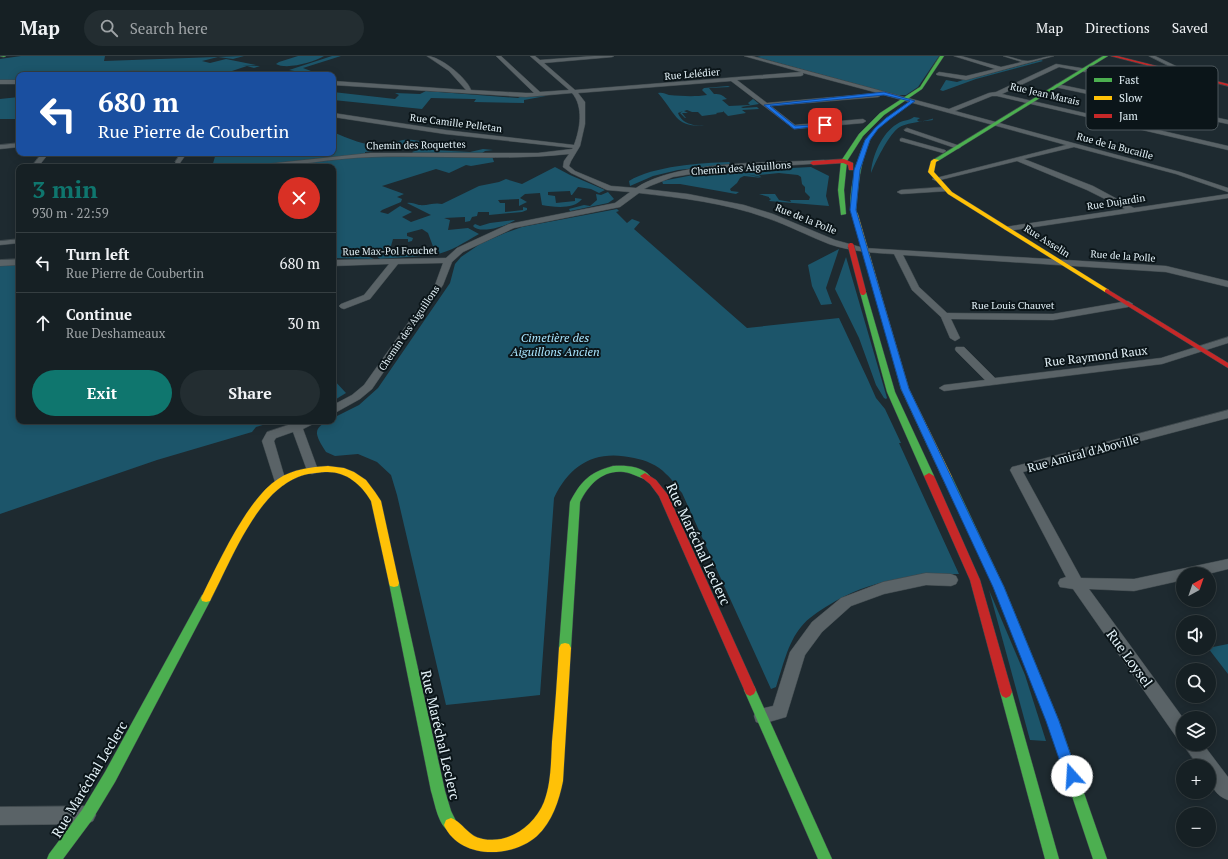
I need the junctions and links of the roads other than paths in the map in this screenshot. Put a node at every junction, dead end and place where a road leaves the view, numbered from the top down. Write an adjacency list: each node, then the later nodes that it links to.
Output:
1 (0, 56): 2 (main road)
2 (4, 56)
3 (429, 56): 34 (street)
4 (498, 56): 37 (street)
5 (532, 56): 15 (street, Rue de la Polle)
6 (612, 56): 15 (street)
7 (748, 56): 23 (street, Rue de la Bucaille)
8 (1005, 56): 16 (street)
9 (1052, 56): 16 (street)
10 (1106, 56): 17 (main road)
11 (1113, 56): 18 (main road)
12 (1129, 56): 19 (main road)
13 (1151, 56): 20 (street)
14 (951, 57): 21 (street); 24 (main road); 40 (main road)
15 (540, 62): 35 (street, Rue de la Polle)
16 (1027, 62): 21 (street)
17 (1091, 66)
18 (1153, 66)
19 (1169, 66)
20 (1173, 66)
21 (1002, 69): 24 (street)
22 (1085, 70): 33 (main road); 39 (street)
23 (810, 73): 26 (street, Rue Lelédier); 38 (street, Rue de la Bucaille)
24 (939, 74): 40 (main road)
25 (1218, 78): 27 (main road)
26 (733, 80): 35 (street, Rue Lelédier); 42 (street)
27 (1228, 81)
28 (0, 82): 29 (street)
29 (16, 82)
30 (1218, 82): 32 (main road)
31 (336, 83): 34 (street, Rue Lelédier)
32 (1228, 85)
33 (1057, 86): 36 (street); 41 (main road)
34 (468, 92): 37 (street, Rue Lelédier)
35 (575, 92): 37 (street, Rue Lelédier); 58 (street, Rue de la Polle)
36 (1086, 92)
37 (539, 94)
38 (884, 94): 40 (street, Rue de la Bucaille); 42 (street)
39 (997, 94): 41 (street, Rue Jean Marais); 43 (street)
40 (910, 100): 43 (street, Rue de la Bucaille); 59 (main road); 64 (main road)
41 (1032, 102): 45 (street, Rue Jean Marais); 49 (main road)
42 (766, 105): 47 (street)
43 (950, 111): 49 (street, Rue de la Bucaille)
44 (336, 115): 58 (street, Rue Camille Pelletan)
45 (1086, 115)
46 (1218, 120): 48 (street)
47 (863, 121)
48 (1228, 122)
49 (996, 124): 54 (street, Rue de la Bucaille); 55 (main road)
50 (907, 130): 55 (street)
51 (1151, 130): 57 (street, Rue Jean Marais)
52 (902, 140): 60 (street)
53 (16, 145): 56 (street)
54 (1074, 145): 63 (street); 72 (street, Rue de la Bucaille)
55 (958, 146): 60 (main road)
56 (0, 147)
57 (1228, 148)
58 (576, 149): 68 (street, Chemin des Roquettes); 70 (street, Rue de la Polle)
59 (862, 151): 64 (street); 78 (main road)
60 (948, 152): 69 (main road)
61 (43, 156): 67 (street)
62 (182, 156): 65 (street)
63 (1018, 159): 69 (street); 77 (street)
64 (846, 161): 66 (main road); 66 (main road); 78 (main road)
65 (178, 162)
66 (813, 163): 73 (street, Chemin des Aiguillons)
67 (37, 164)
68 (286, 164)
69 (936, 179): 71 (main road, Rue Asselin)
70 (610, 188): 73 (street, Rue de la Polle); 76 (street)
71 (945, 189): 74 (street); 79 (main road, Rue Asselin)
72 (1228, 190)
73 (636, 192): 76 (street, Chemin des Aiguillons); 83 (street, Rue de la Polle)
74 (901, 192)
75 (1228, 196): 77 (street, Rue Dujardin)
76 (617, 205): 85 (street, Chemin des Aiguillons)
77 (1132, 210): 79 (street, Rue Dujardin)
78 (854, 212): 123 (main road, bridge)
79 (1008, 229): 89 (main road, Rue Asselin)
80 (848, 235): 122 (main road, bridge)
81 (16, 241): 82 (street)
82 (0, 242)
83 (898, 253): 89 (street, Rue de la Polle); 93 (street)
84 (396, 261): 85 (street, Rue Max-Pol Fouchet); 88 (street, Rue Max-Pol Fouchet); 92 (street)
85 (448, 261): 101 (street, Chemin des Aiguillons)
86 (16, 262): 87 (street)
87 (0, 263)
88 (336, 263)
89 (1062, 263): 90 (street, Rue de la Polle); 91 (main road, Rue Asselin)
90 (1228, 284)
91 (1128, 304): 93 (street, Rue Louis Chauvet); 96 (main road, Rue Asselin)
92 (344, 306)
93 (945, 316): 94 (street)
94 (955, 338)
95 (1228, 340): 96 (street, Rue Raymond Raux)
96 (1200, 348): 98 (main road, Rue Asselin); 99 (street, Rue Raymond Raux)
97 (960, 349): 99 (street)
98 (1228, 366)
99 (993, 382): 100 (street, Rue Raymond Raux)
100 (944, 388)
101 (336, 408)
102 (1228, 414): 111 (street, Rue Amiral d'Aboville)
103 (303, 424): 104 (street)
104 (297, 427): 105 (street); 106 (street)
105 (312, 470): 106 (main road, Rue Maréchal Leclerc); 112 (main road, Rue Maréchal Leclerc)
106 (280, 482): 118 (main road, Rue Maréchal Leclerc)
107 (1228, 564): 108 (street)
108 (1215, 567)
109 (1176, 576): 111 (street)
110 (951, 580): 112 (street)
111 (1071, 584): 113 (street, Rue Loysel)
112 (762, 716): 121 (main road, Rue Maréchal Leclerc)
113 (1176, 723)
114 (1197, 751): 115 (street)
115 (1204, 759)
116 (1216, 775): 117 (street)
117 (1228, 791)
118 (87, 815): 119 (street); 120 (main road, Rue Maréchal Leclerc)
119 (0, 816)
120 (54, 859)
121 (825, 859)
122 (1052, 859)
123 (1100, 859)

